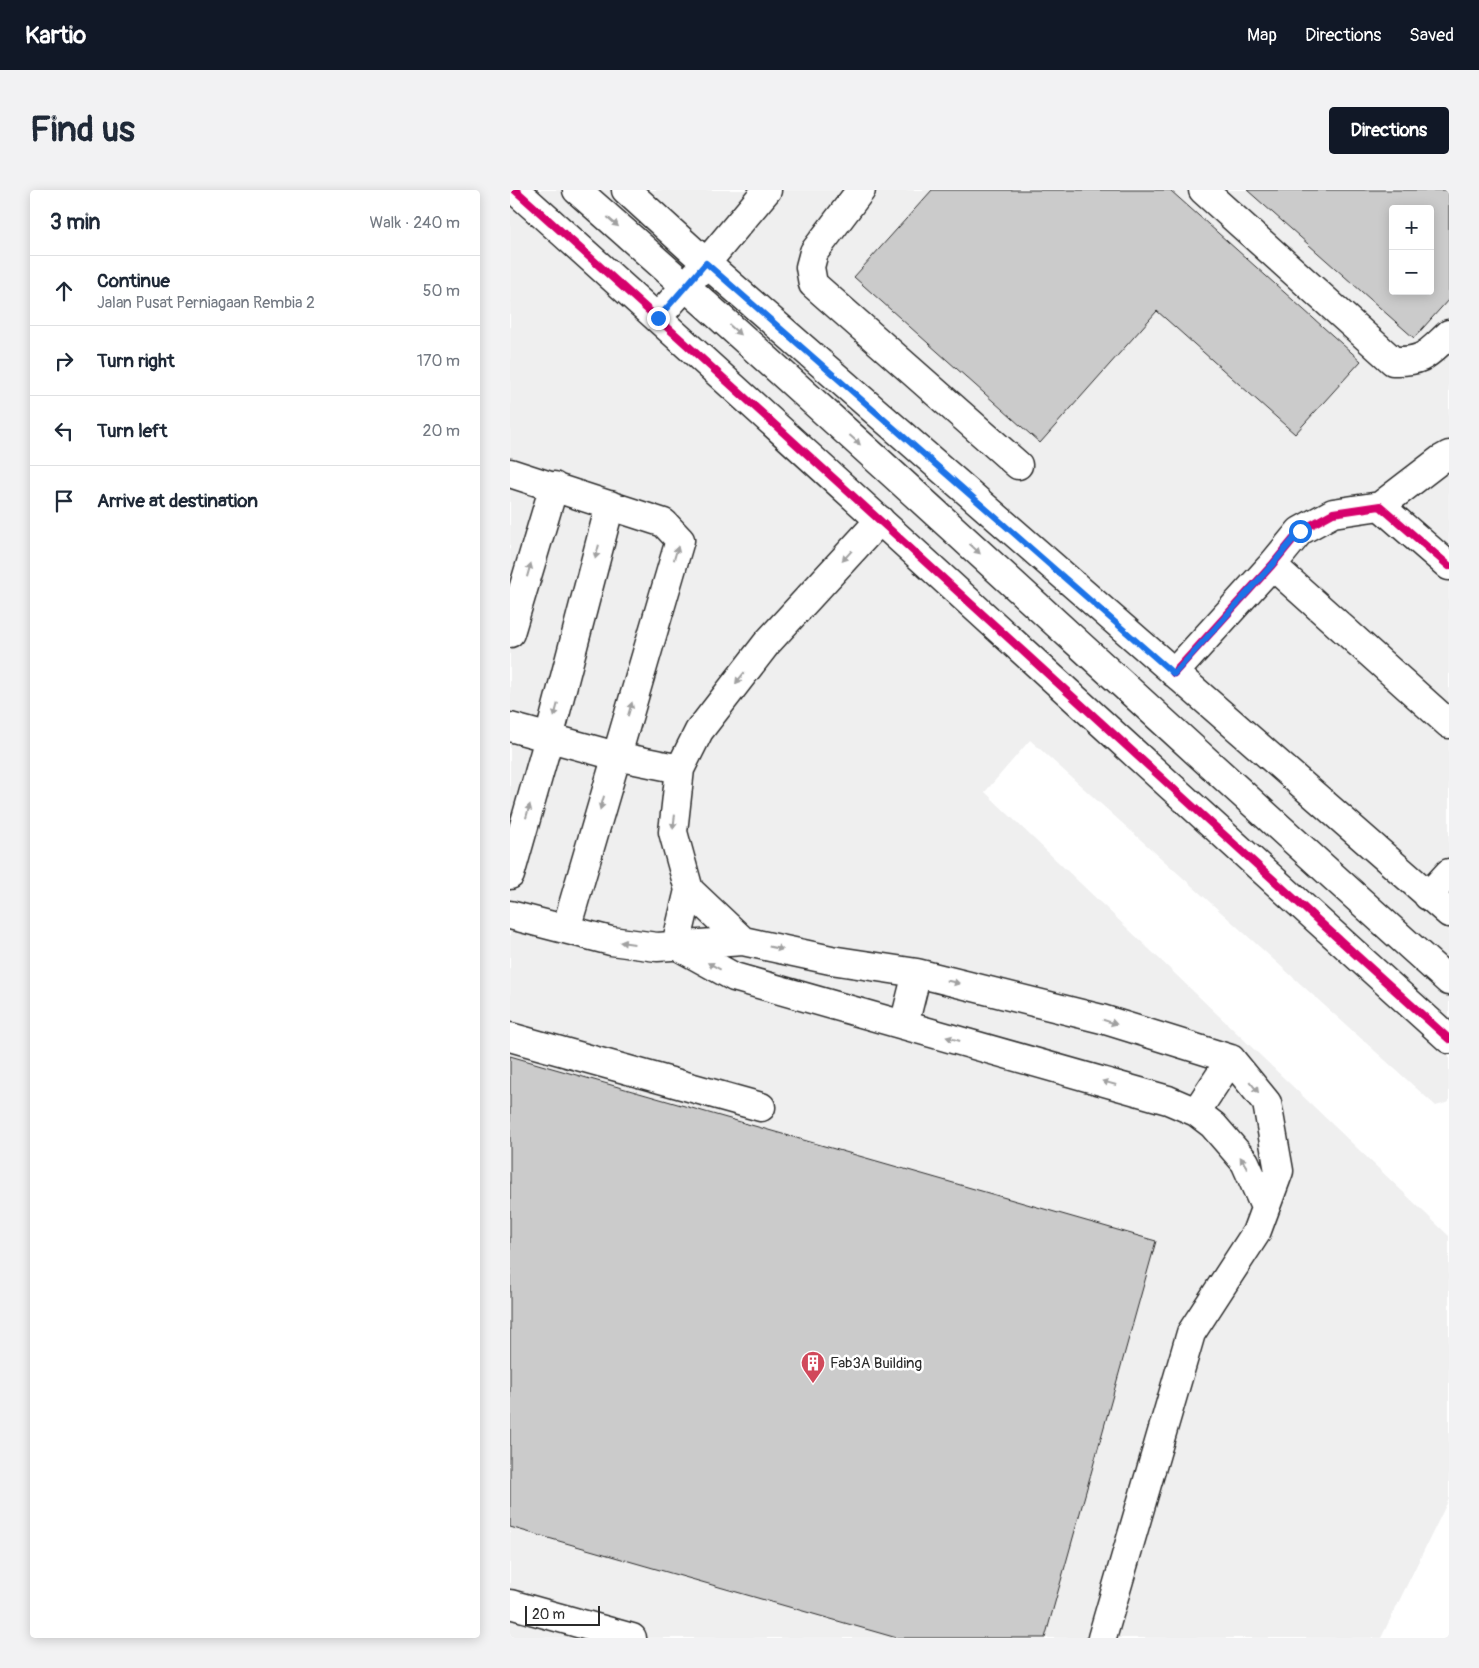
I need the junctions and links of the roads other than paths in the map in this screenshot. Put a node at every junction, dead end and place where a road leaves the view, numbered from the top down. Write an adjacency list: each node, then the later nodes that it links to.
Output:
1 (515, 190): 9 (street)
2 (577, 190): 8 (street, one-way to 8)
3 (626, 190): 7 (street)
4 (767, 190): 7 (street)
5 (861, 190): 12 (street)
6 (1203, 190): 10 (street)
7 (706, 263): 8 (street); 21 (street)
8 (686, 286): 9 (street); 37 (street, one-way to 37)
9 (658, 318): 17 (street)
10 (1449, 334)
11 (1449, 455): 16 (street)
12 (1018, 465)
13 (510, 473): 14 (street)
14 (554, 486): 15 (street); 20 (street, one-way to 14)
15 (610, 505): 24 (street, one-way to 24); 25 (street, one-way to 15)
16 (1380, 506): 18 (street); 19 (street)
17 (880, 520): 26 (street, one-way to 26); 40 (street)
18 (1272, 565): 21 (street); 22 (street)
19 (1449, 566)
20 (510, 633)
21 (1174, 674): 30 (street)
22 (1449, 724)
23 (510, 727): 24 (street)
24 (549, 738): 25 (street); 28 (street, one-way to 24)
25 (616, 756): 26 (street); 33 (street, one-way to 33)
26 (680, 769): 29 (street, one-way to 29)
27 (1449, 873): 30 (street)
28 (510, 875)
29 (689, 890): 34 (street); 35 (street)
30 (1428, 896): 31 (street)
31 (1449, 913)
32 (510, 915): 33 (street)
33 (566, 929): 35 (street, one-way to 33)
34 (743, 941): 35 (street); 36 (street, one-way to 36)
35 (676, 945): 38 (street, one-way to 35)
36 (917, 973): 38 (street); 41 (street, one-way to 41)
37 (1449, 981)
38 (904, 1025): 43 (street, one-way to 38)
39 (510, 1036): 42 (street)
40 (1449, 1039)
41 (1231, 1059): 43 (street); 44 (street, one-way to 44)
42 (761, 1107)
43 (1196, 1112): 44 (street, one-way to 43)
44 (1265, 1207): 47 (street)
45 (510, 1604): 46 (street)
46 (632, 1638)
47 (1102, 1638)

